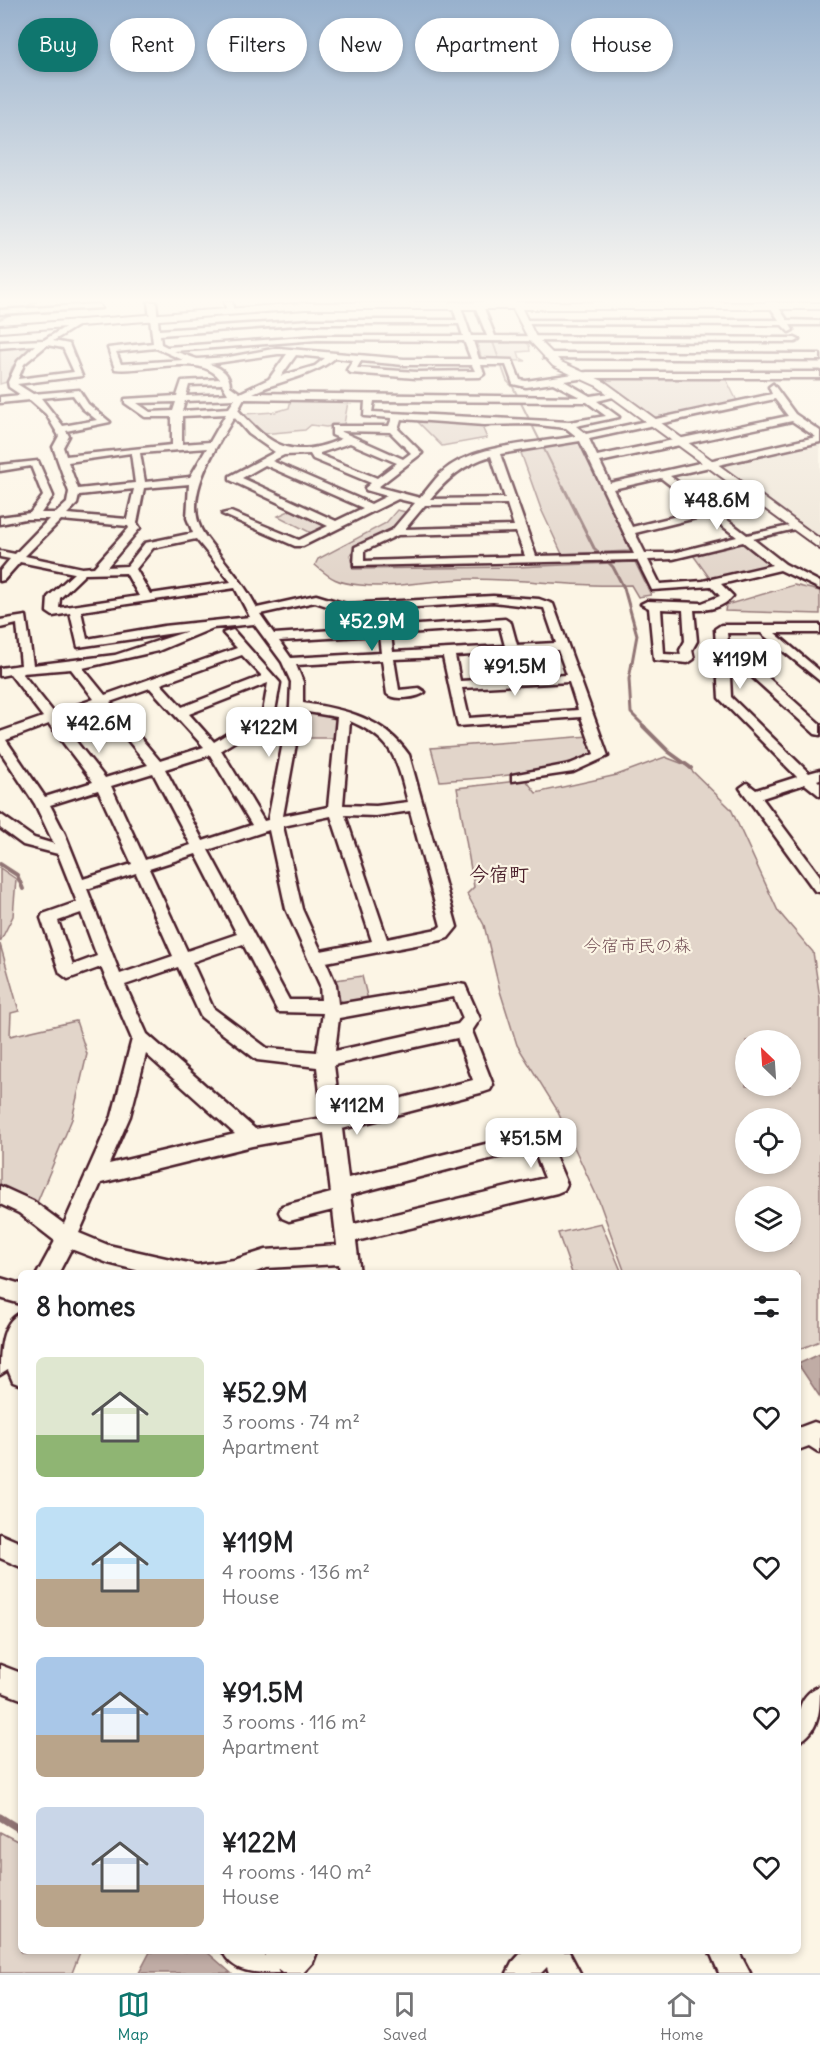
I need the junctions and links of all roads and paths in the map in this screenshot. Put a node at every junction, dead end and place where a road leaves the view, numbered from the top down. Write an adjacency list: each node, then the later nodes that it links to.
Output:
1 (27, 394): 11 (street)
2 (61, 394): 11 (street)
3 (77, 394): 22 (street)
4 (181, 394): 12 (street)
5 (235, 394): 9 (street)
6 (245, 394): 9 (street)
7 (582, 394): 15 (street)
8 (618, 395): 15 (street); 20 (street)
9 (241, 396): 12 (street); 14 (street); 16 (street)
10 (777, 396): 19 (street); 20 (street)
11 (32, 398): 13 (street); 22 (street)
12 (180, 398): 17 (street); 17 (street)
13 (0, 399)
14 (370, 399): 15 (street); 18 (street)
15 (592, 401): 21 (street)
16 (233, 411): 17 (street); 29 (street); 35 (street)
17 (177, 414): 30 (street)
18 (397, 416): 21 (street); 23 (street)
19 (792, 418): 25 (street); 28 (street)
20 (655, 422): 24 (street); 28 (street)
21 (570, 425): 24 (street)
22 (60, 429): 36 (street)
23 (393, 429): 26 (street); 39 (street)
24 (583, 437): 34 (street); 37 (street)
25 (820, 437): 40 (street)
26 (348, 440): 32 (street); 39 (street)
27 (293, 441): 33 (street)
28 (681, 442): 37 (street); 40 (street)
29 (215, 445): 30 (street); 43 (street)
30 (177, 446): 31 (street)
31 (135, 450): 36 (street); 45 (street)
32 (315, 451): 33 (street); 44 (street)
33 (298, 452): 35 (street)
34 (494, 452): 49 (street); 50 (street)
35 (282, 453): 38 (street)
36 (61, 460): 47 (street)
37 (594, 460): 46 (street)
38 (266, 462): 51 (street); 58 (street)
39 (402, 462): 44 (street)
40 (712, 463): 42 (street); 59 (street)
41 (0, 468): 54 (street)
42 (663, 475): 46 (street); 52 (street)
43 (194, 480): 45 (street); 63 (street)
44 (378, 482): 48 (street)
45 (140, 485): 47 (street); 57 (street)
46 (607, 487): 61 (street)
47 (74, 492): 55 (street)
48 (395, 496): 50 (street); 51 (street)
49 (511, 501): 50 (street); 60 (street)
50 (423, 502): 62 (street)
51 (371, 508): 58 (street)
52 (710, 511): 61 (street); 64 (street)
53 (227, 514): 58 (street)
54 (32, 517): 55 (street); 56 (street)
55 (56, 517): 57 (street); 69 (street)
56 (0, 521)
57 (133, 525): 65 (street); 74 (street)
58 (335, 525)
59 (795, 526): 64 (street); 66 (street)
60 (520, 529): 62 (street); 70 (street)
61 (629, 531): 68 (street)
62 (396, 532): 70 (street)
63 (199, 535): 65 (street); 77 (street)
64 (744, 539): 68 (street); 71 (street)
65 (149, 545): 72 (street)
66 (820, 545)
67 (0, 554): 69 (street)
68 (641, 557): 70 (street); 76 (street)
69 (16, 558): 73 (street); 75 (street)
70 (531, 559)
71 (781, 566): 76 (street); 78 (street)
72 (130, 569): 74 (street); 79 (street)
73 (82, 571): 74 (street); 82 (street)
74 (98, 571)
75 (0, 578)
76 (714, 583): 81 (street)
77 (239, 584): 79 (street); 83 (street)
78 (820, 586)
79 (146, 598): 82 (street)
80 (381, 606): 83 (street); 88 (street); 91 (street)
81 (688, 606): 81 (street)
82 (75, 609): 85 (street)
83 (255, 616): 85 (street); 89 (street)
84 (0, 624): 98 (street)
85 (221, 627): 92 (street); 97 (street)
86 (764, 629): 87 (street); 90 (street); 100 (street)
87 (820, 629)
88 (384, 631): 89 (street); 93 (street); 95 (street)
89 (268, 638): 96 (street)
90 (722, 643): 111 (street); 115 (street)
91 (563, 646): 93 (street); 101 (street)
92 (244, 650): 99 (street); 102 (street)
93 (512, 650): 94 (street)
94 (448, 653): 95 (street); 103 (street)
95 (388, 657): 96 (street); 104 (street)
96 (288, 662): 106 (street)
97 (76, 665): 98 (street); 105 (street)
98 (13, 670): 110 (street)
99 (270, 677): 107 (street); 113 (street)
100 (820, 677)
101 (574, 678): 103 (street); 108 (street)
102 (153, 683): 105 (street); 107 (street)
103 (455, 685): 108 (street)
104 (419, 692)
105 (104, 700): 110 (street); 114 (street)
106 (296, 706): 109 (street); 123 (street)
107 (180, 713): 113 (street)
108 (585, 713): 116 (street)
109 (344, 715): 120 (street); 121 (street)
110 (52, 718): 112 (street); 117 (street)
111 (820, 731)
112 (0, 739): 119 (street)
113 (213, 749): 114 (street); 123 (street)
114 (157, 767): 117 (street); 124 (street)
115 (814, 776): 118 (street); 128 (street)
116 (517, 778)
117 (103, 785): 119 (street); 126 (street)
118 (820, 791)
119 (42, 803): 125 (street)
120 (416, 805): 121 (street); 131 (street)
121 (335, 810): 123 (street); 131 (street)
122 (0, 819): 125 (street)
123 (267, 825): 124 (street); 133 (street)
124 (198, 848): 126 (street); 130 (street)
125 (64, 850): 127 (street)
126 (139, 867): 127 (street); 132 (street)
127 (79, 886): 129 (street)
128 (820, 887)
129 (86, 905): 134 (street); 134 (street)
130 (246, 937): 132 (street); 136 (street)
131 (381, 946): 133 (street)
132 (182, 958): 135 (street); 139 (street)
133 (317, 958): 136 (street)
134 (107, 959): 135 (street)
135 (115, 982): 138 (street)
136 (331, 1010): 137 (street); 139 (street)
137 (463, 1030): 139 (street); 140 (street)
138 (141, 1039): 141 (street); 142 (street)
139 (325, 1060): 140 (street)
140 (331, 1124): 141 (street); 143 (street)
141 (252, 1138): 142 (street)
142 (95, 1176): 146 (street)
143 (339, 1194): 145 (street); 147 (street); 147 (street)
144 (0, 1195): 146 (street)
145 (289, 1212)
146 (68, 1238): 148 (street); 149 (street)
147 (347, 1254): 150 (street)
148 (49, 1270)
149 (179, 1270)
150 (234, 1270)
151 (0, 1288): 152 (street)
152 (18, 1293)
153 (18, 1328): 154 (street)
154 (3, 1354): 155 (street)
155 (18, 1371)
156 (801, 1438): 157 (street)
157 (820, 1442)
158 (0, 1546): 159 (street)
159 (18, 1554)
160 (0, 1678): 161 (street)
161 (18, 1685)
162 (820, 1699): 163 (street)
163 (801, 1725)
164 (240, 1954): 170 (street)
165 (281, 1954): 166 (street)
166 (301, 1954)
167 (539, 1954): 171 (street)
168 (555, 1954): 172 (street)
169 (724, 1954): 173 (street)
170 (264, 1973)
171 (522, 1973)
172 (565, 1973)
173 (735, 1973)

